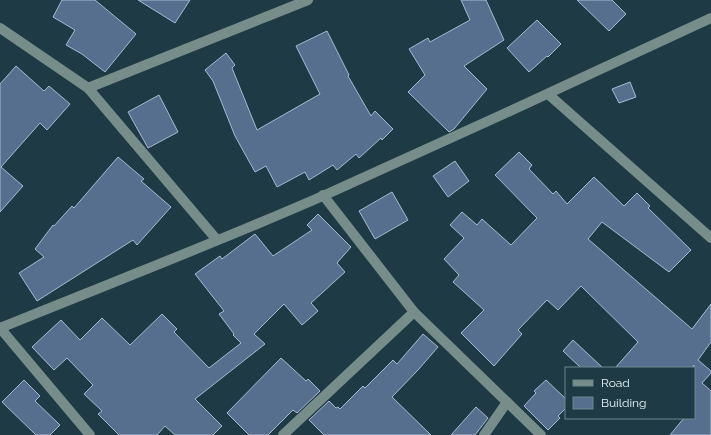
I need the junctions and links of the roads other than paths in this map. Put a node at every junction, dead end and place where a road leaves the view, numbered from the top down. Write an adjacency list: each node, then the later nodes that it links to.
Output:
1 (308, 0): 4 (street)
2 (711, 18): 5 (street)
3 (0, 28): 4 (street)
4 (88, 88): 8 (street)
5 (548, 94): 6 (street); 7 (street)
6 (323, 195): 8 (street); 9 (street)
7 (711, 238)
8 (217, 240): 10 (street)
9 (414, 312): 11 (street); 13 (street)
10 (0, 328): 12 (street)
11 (507, 402): 14 (street); 15 (street)
12 (90, 435)
13 (283, 435)
14 (484, 435)
15 (541, 435)

